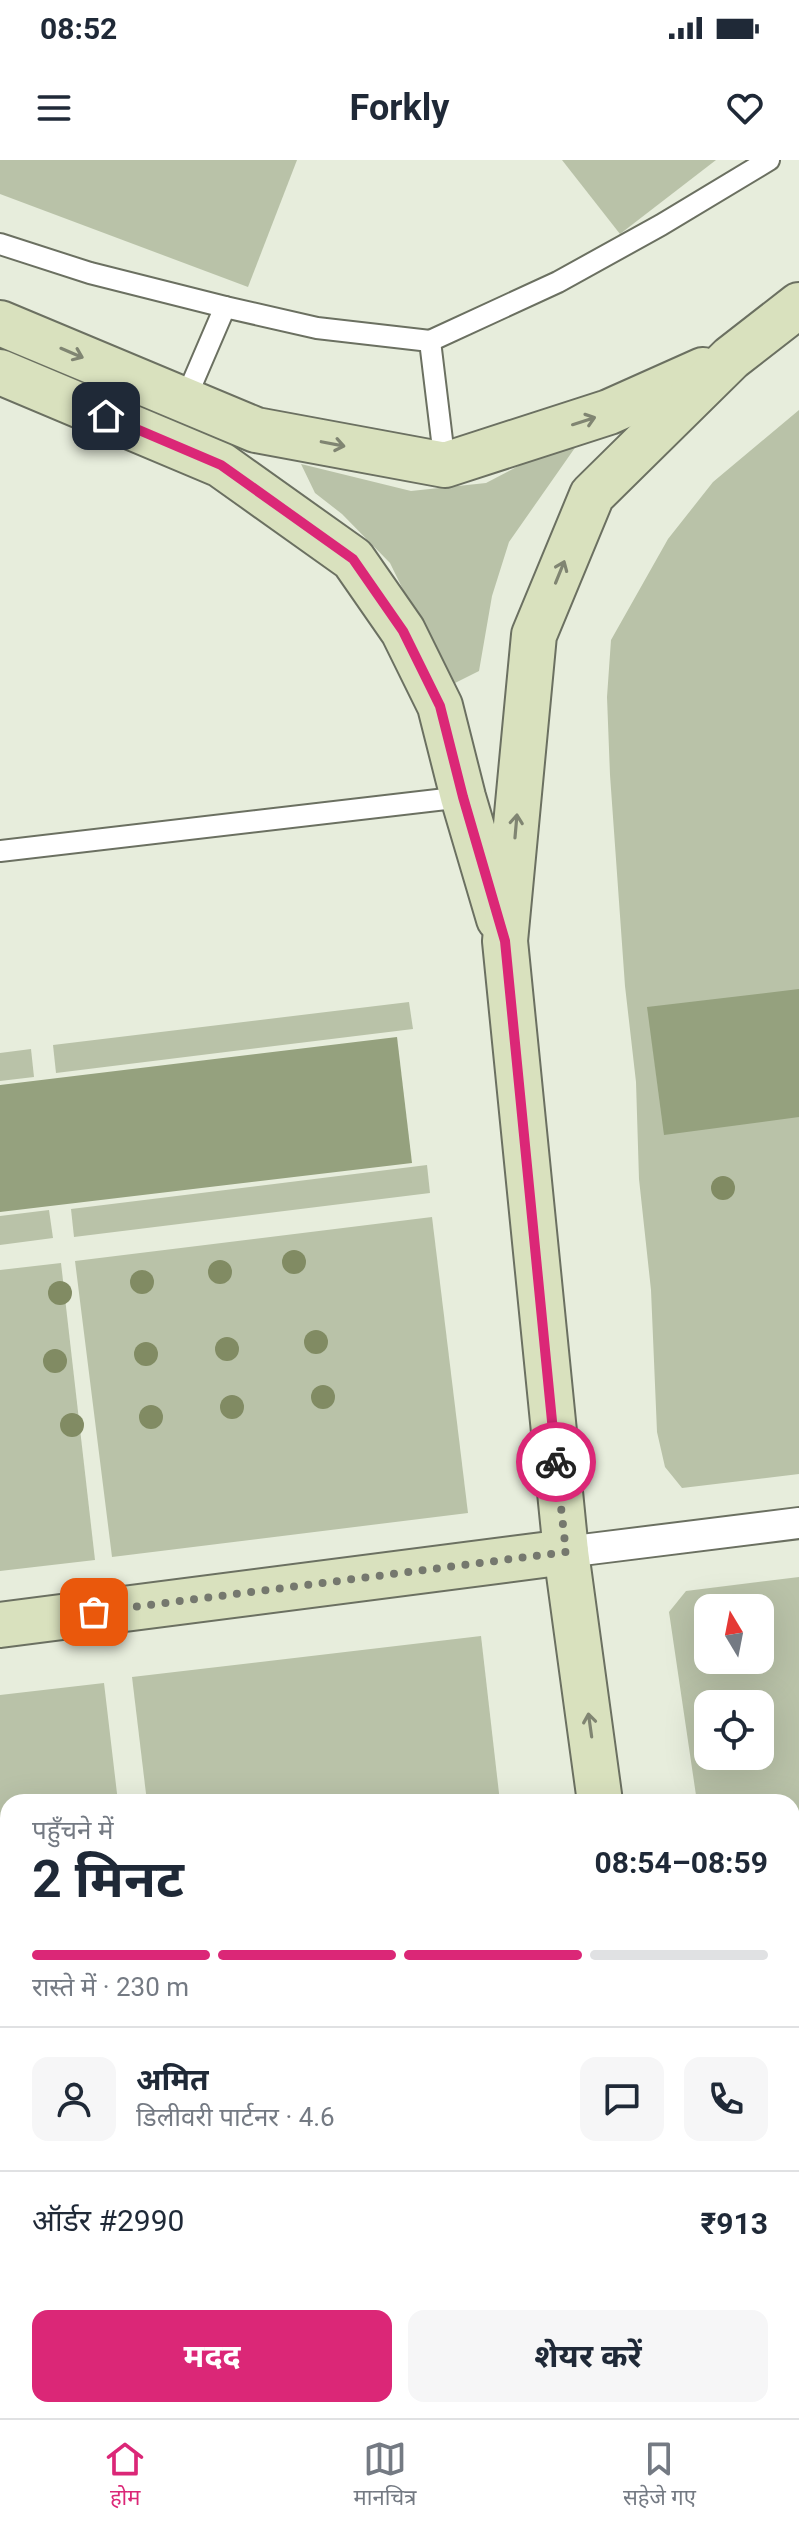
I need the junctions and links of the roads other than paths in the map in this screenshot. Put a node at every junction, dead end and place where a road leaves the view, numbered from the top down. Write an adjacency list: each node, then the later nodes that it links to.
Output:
1 (769, 160): 6 (lane)
2 (0, 244): 4 (lane)
3 (799, 305): 7 (main road)
4 (225, 307): 6 (lane); 9 (lane)
5 (0, 323): 9 (main road, one-way to 9)
6 (430, 341): 10 (lane)
7 (731, 358): 10 (main road, one-way to 7); 13 (main road, one-way to 7)
8 (0, 372): 11 (main road)
9 (185, 400): 10 (main road, one-way to 10)
10 (445, 465)
11 (463, 797): 12 (lane); 13 (main road)
12 (0, 851)
13 (505, 941): 15 (main road)
14 (799, 1523): 15 (street)
15 (566, 1552): 16 (main road); 17 (main road, one-way to 15)
16 (0, 1625)
17 (599, 1794)

